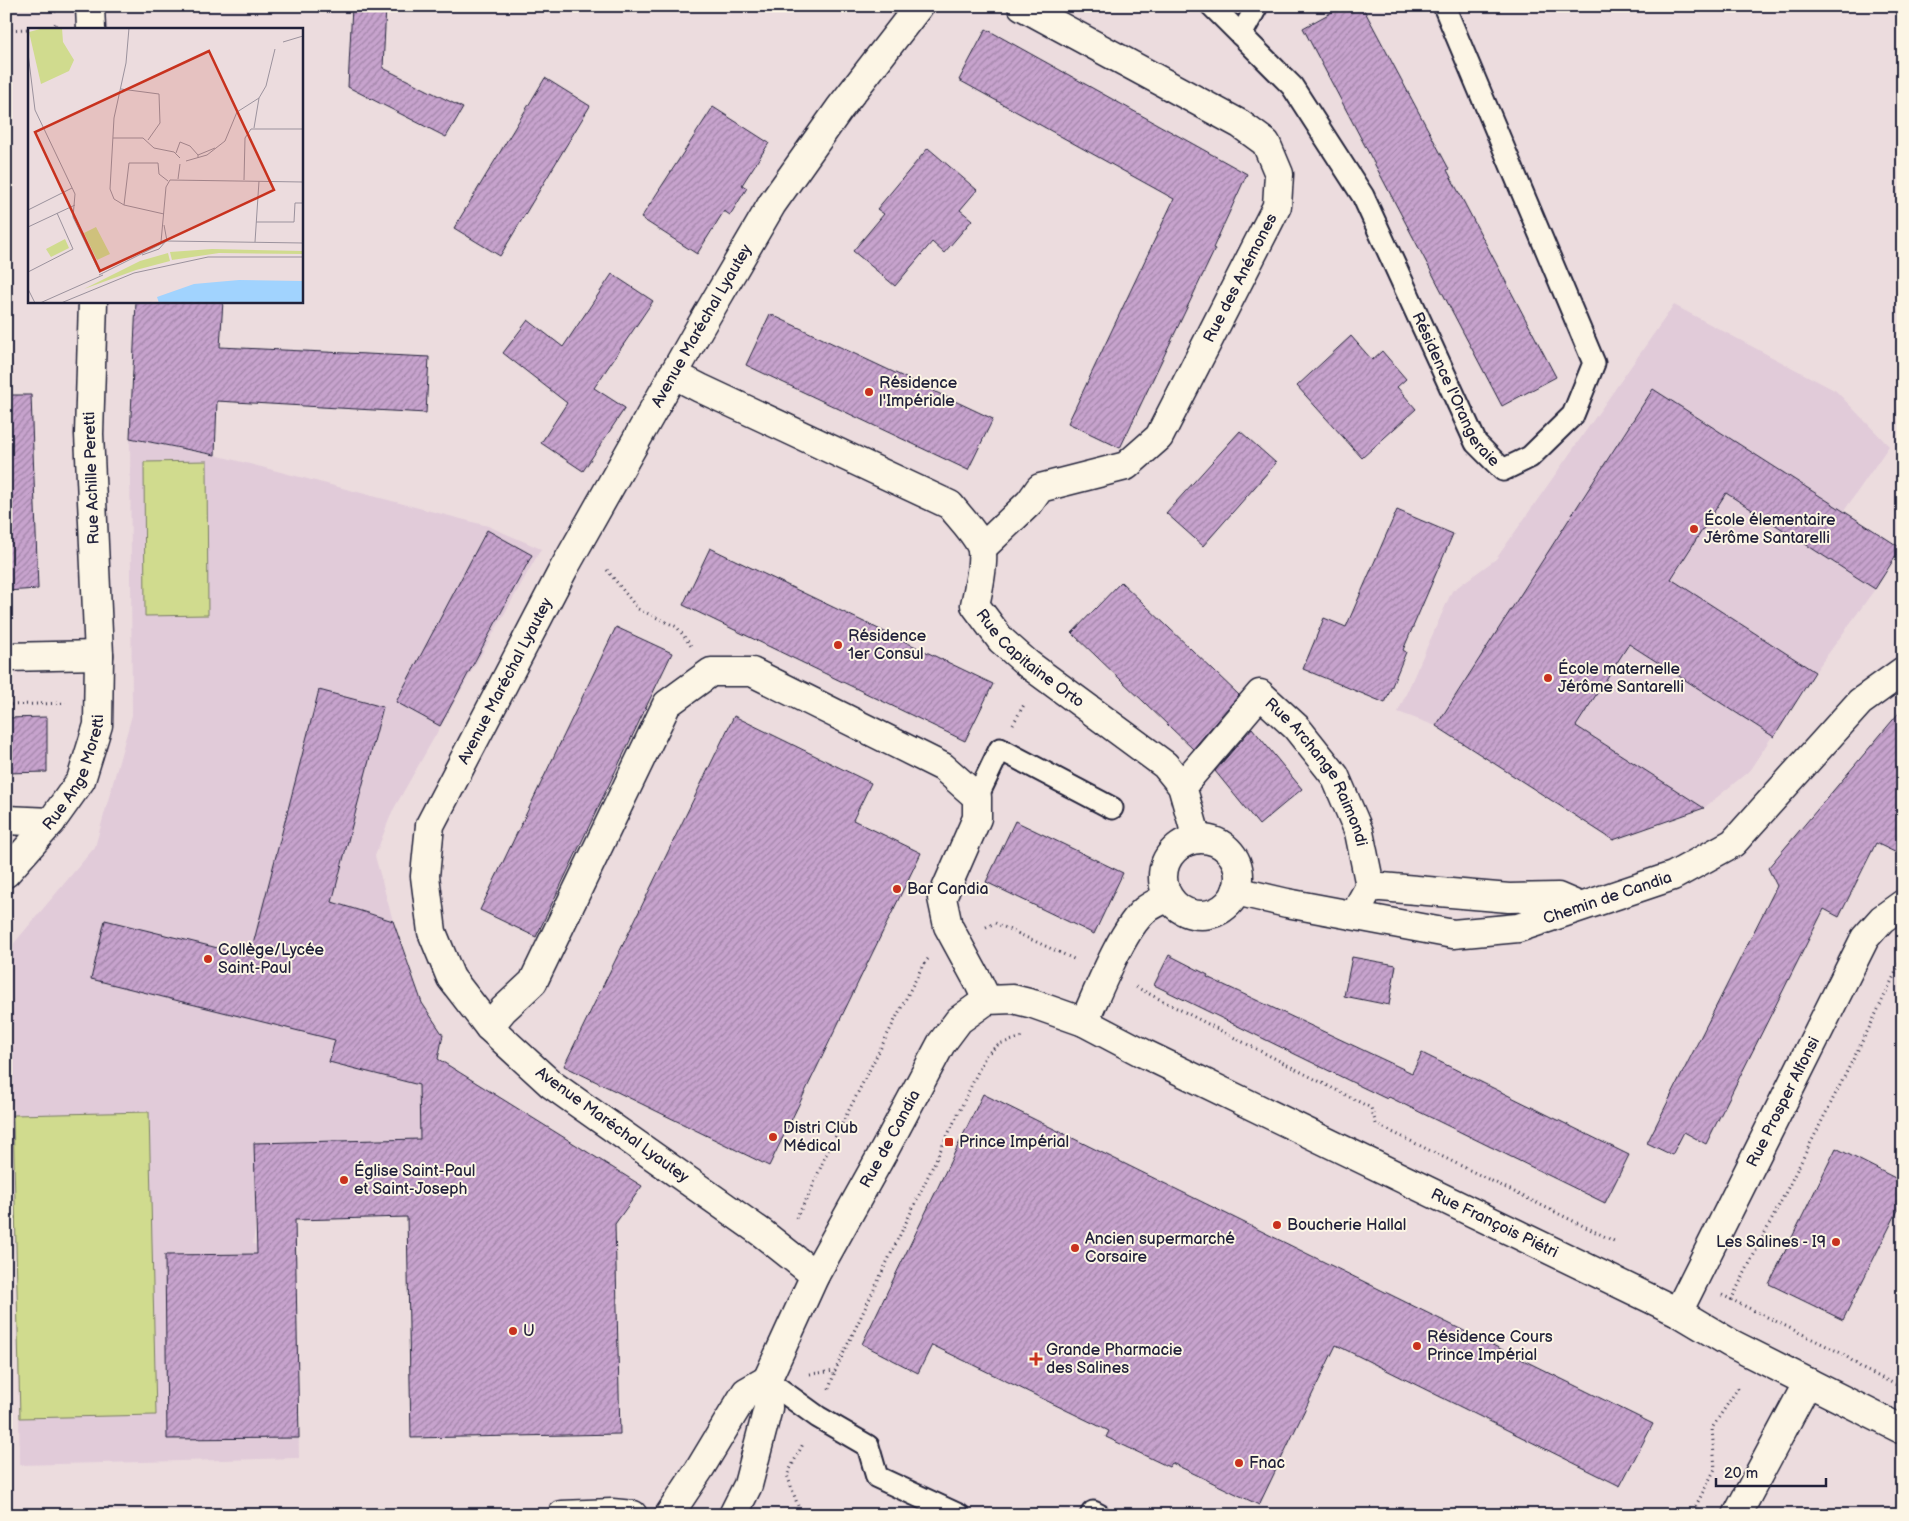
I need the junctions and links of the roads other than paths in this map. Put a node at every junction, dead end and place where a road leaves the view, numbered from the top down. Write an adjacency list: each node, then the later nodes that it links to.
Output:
1 (90, 6): 7 (street)
2 (919, 6): 10 (street, Avenue Maréchal Lyautey)
3 (1022, 6): 11 (street, Rue des Anémones)
4 (1212, 6): 8 (lane, Résidence l'Orangeraie)
5 (1257, 6): 8 (lane)
6 (1444, 6): 8 (lane, Résidence l'Orangeraie)
7 (91, 28)
8 (1241, 35)
9 (92, 302): 12 (street, Rue Achille Peretti)
10 (673, 374): 11 (street); 30 (street, Avenue Maréchal Lyautey)
11 (982, 548): 15 (street, Rue Capitaine Orto)
12 (99, 655): 13 (street); 19 (street, Rue Ange Moretti)
13 (6, 657)
14 (1903, 671): 26 (street, Chemin de Candia)
15 (1182, 786): 20 (street, Rue Capitaine Orto); 22 (street, Rue Archange Raimondi)
16 (977, 796): 17 (lane); 28 (street); 30 (street)
17 (1112, 808)
18 (6, 820): 19 (street)
19 (51, 822): 21 (street, Rue Ange Moretti)
20 (1197, 839): 23 (street); 24 (street)
21 (6, 873)
22 (1370, 886): 26 (street); 27 (street)
23 (1236, 890): 24 (street); 27 (street, Chemin de Candia)
24 (1168, 897): 29 (street)
25 (1903, 904): 32 (street, Rue Prosper Alfonsi)
26 (1579, 906): 27 (street, Chemin de Candia)
27 (1354, 915)
28 (986, 1000): 29 (street); 31 (street, Rue de Candia)
29 (1084, 1022): 32 (street, Rue François Piétri)
30 (489, 1027): 31 (street, Avenue Maréchal Lyautey)
31 (815, 1275): 33 (street, Rue de Candia)
32 (1678, 1312): 34 (street, Rue François Piétri)
33 (767, 1380): 38 (street); 39 (street, Rue de Candia); 40 (lane)
34 (1808, 1382): 35 (street, Rue François Piétri); 43 (street)
35 (1903, 1430)
36 (562, 1515): 37 (street)
37 (633, 1515)
38 (669, 1515)
39 (733, 1515)
40 (959, 1515)
41 (1091, 1515): 42 (lane)
42 (1099, 1515)
43 (1737, 1515)

